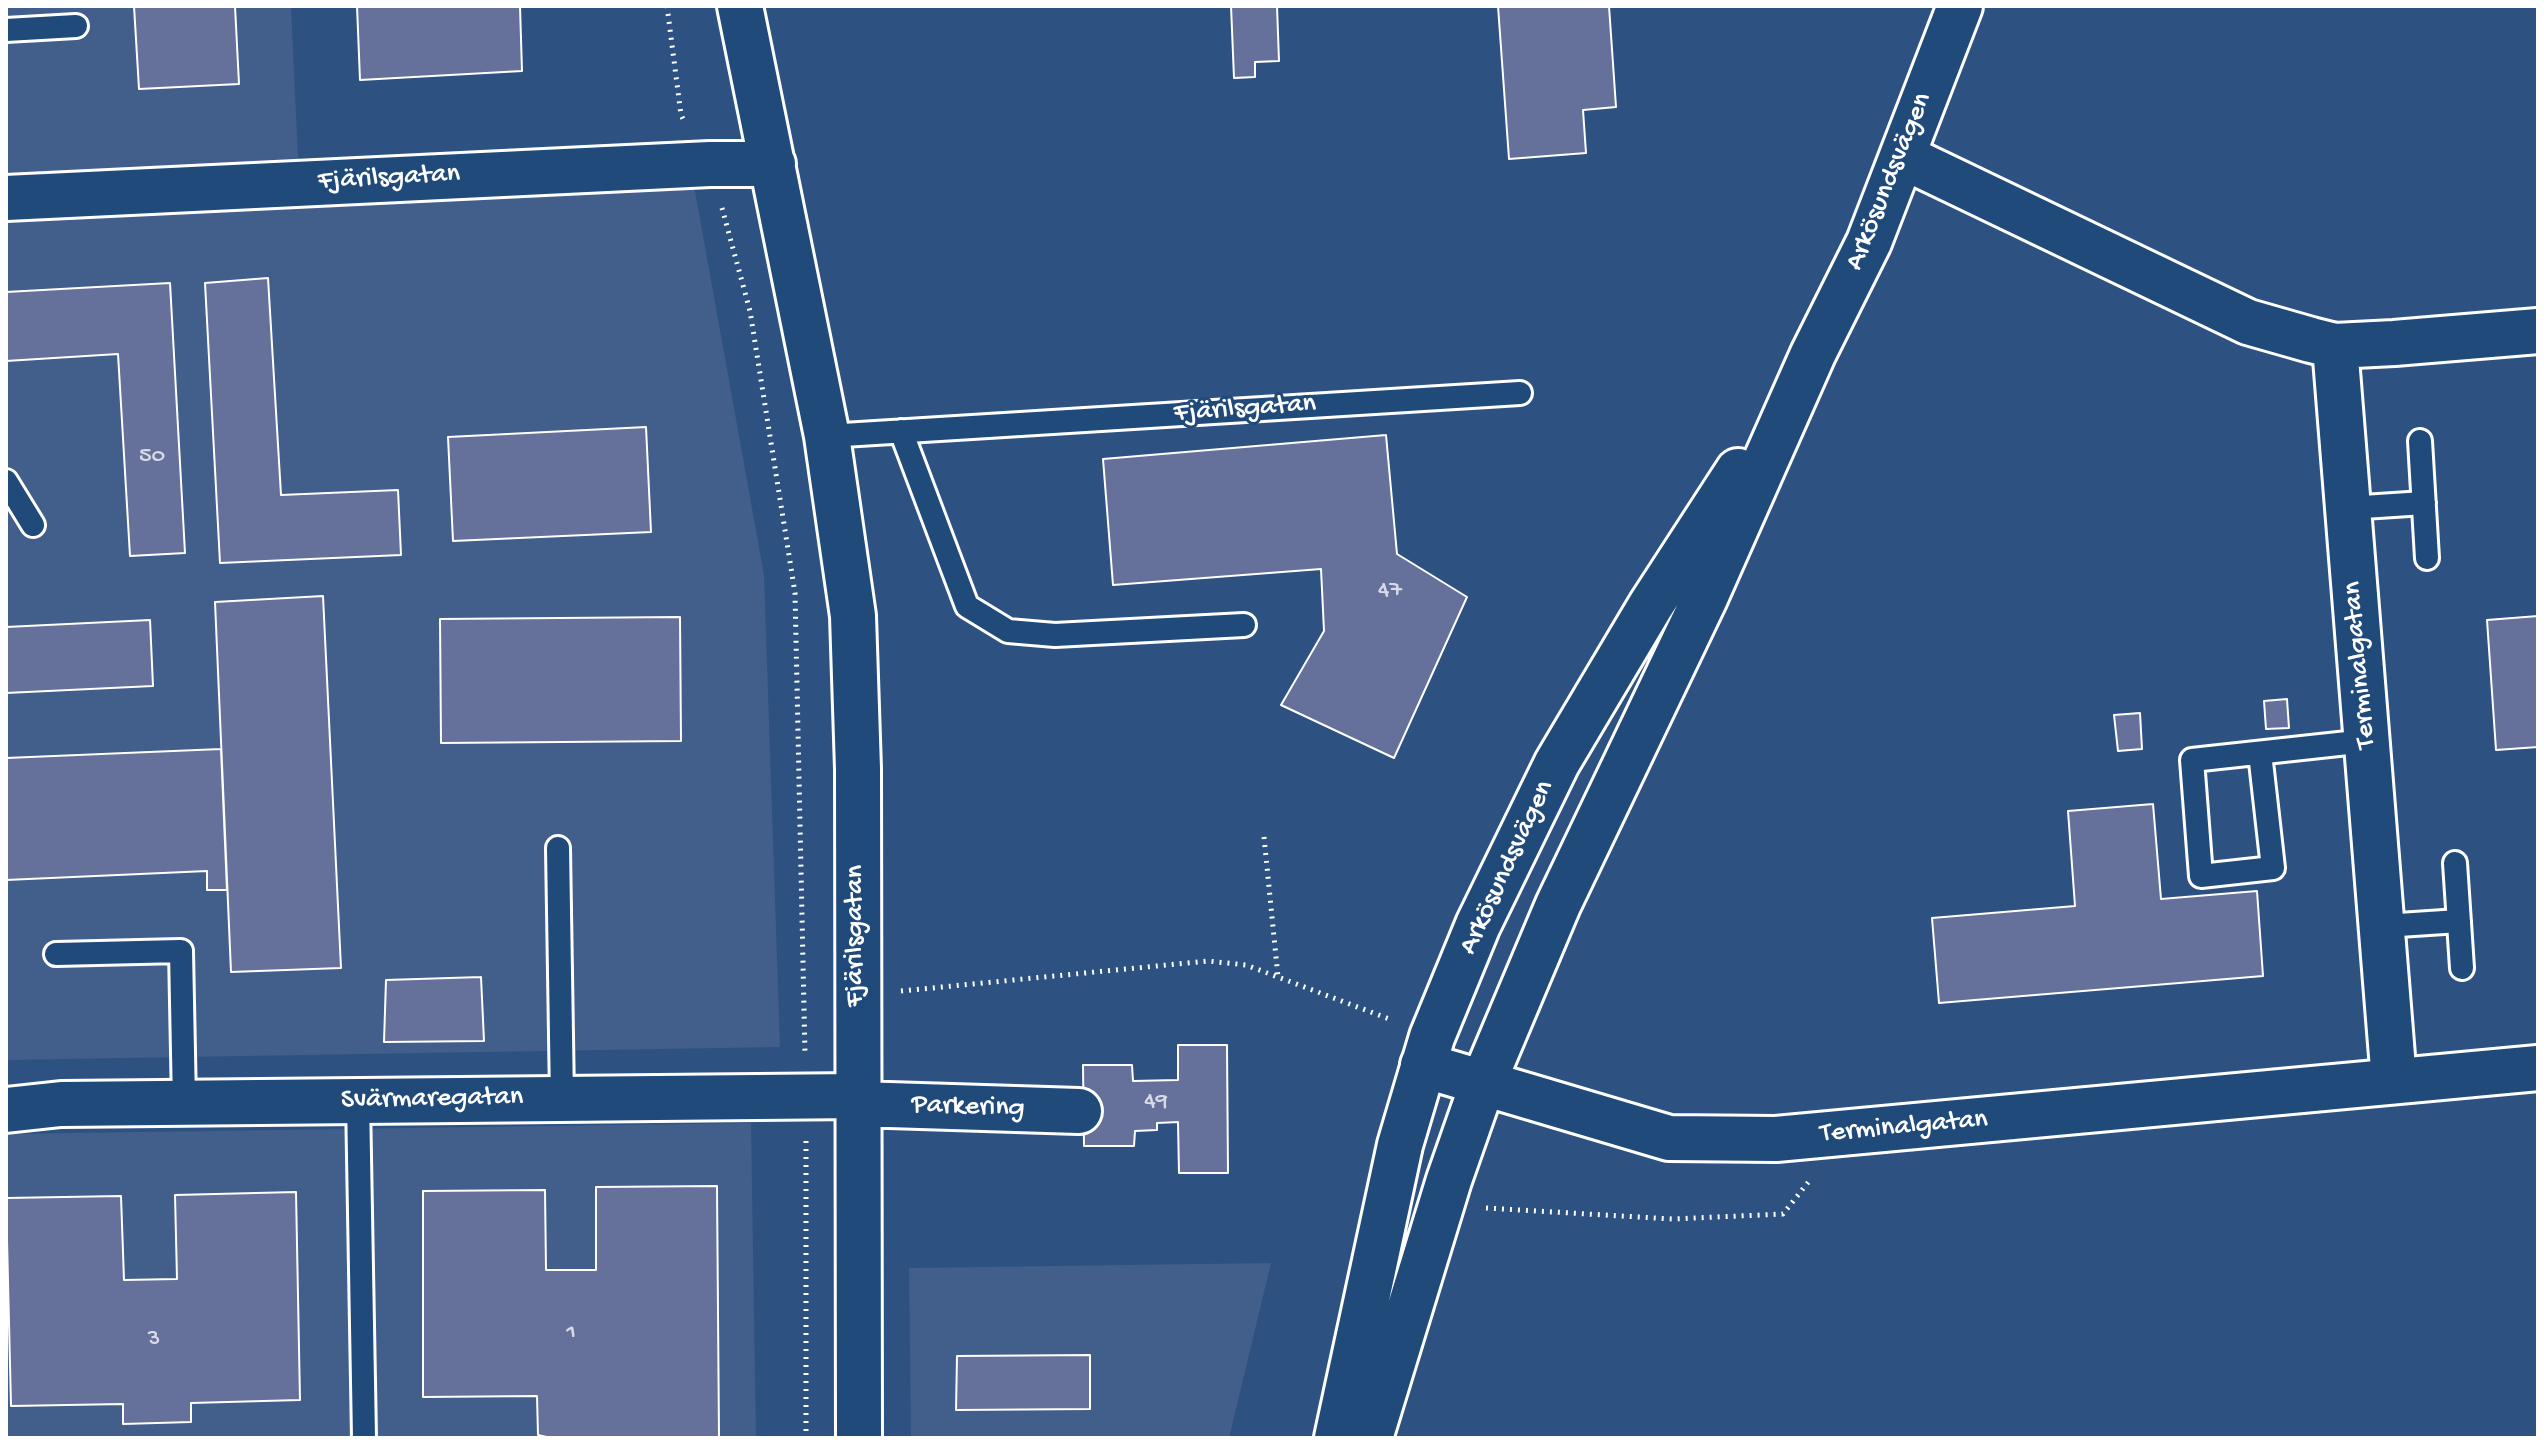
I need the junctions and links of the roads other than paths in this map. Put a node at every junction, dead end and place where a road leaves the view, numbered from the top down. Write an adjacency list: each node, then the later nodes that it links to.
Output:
1 (740, 6): 6 (street, Fjärilsgatan)
2 (1960, 6): 5 (street, Arkösundsvägen)
3 (76, 26): 4 (lane)
4 (6, 30)
5 (1904, 157): 9 (street); 10 (street, Arkösundsvägen)
6 (773, 164): 7 (street, Fjärilsgatan); 13 (street, Fjärilsgatan)
7 (6, 198)
8 (2538, 331): 9 (street)
9 (2335, 346): 17 (street, Terminalgatan)
10 (1813, 354): 29 (street, Arkösundsvägen); 32 (street, Arkösundsvägen)
11 (1520, 393): 12 (lane, Fjärilsgatan)
12 (901, 431): 13 (lane, Fjärilsgatan); 20 (lane)
13 (827, 436): 35 (street, Fjärilsgatan)
14 (2420, 441): 16 (lane)
15 (6, 481): 18 (lane)
16 (2424, 503): 17 (lane); 19 (lane)
17 (2348, 508): 21 (street, Terminalgatan)
18 (33, 525)
19 (2427, 558)
20 (1244, 625)
21 (2366, 741): 22 (lane); 26 (street, Terminalgatan)
22 (2260, 753): 22 (lane)
23 (558, 848): 33 (lane)
24 (2455, 863): 25 (lane)
25 (2459, 921): 26 (lane); 28 (lane)
26 (2384, 926): 31 (street, Terminalgatan)
27 (56, 954): 36 (lane)
28 (2462, 968)
29 (1427, 1051): 32 (street, Terminalgatan); 41 (street, Arkösundsvägen)
30 (2538, 1068): 31 (street, Terminalgatan)
31 (2394, 1081): 32 (street, Terminalgatan)
32 (1483, 1083): 42 (street, Arkösundsvägen)
33 (562, 1098): 34 (street, Svärmaregatan); 35 (street, Svärmaregatan)
34 (358, 1100): 36 (street, Svärmaregatan); 39 (lane)
35 (857, 1100): 38 (street, Parkering); 40 (street, Fjärilsgatan)
36 (184, 1103): 37 (street, Svärmaregatan)
37 (6, 1110)
38 (1079, 1111)
39 (364, 1438)
40 (859, 1438)
41 (1337, 1438)
42 (1370, 1438)

